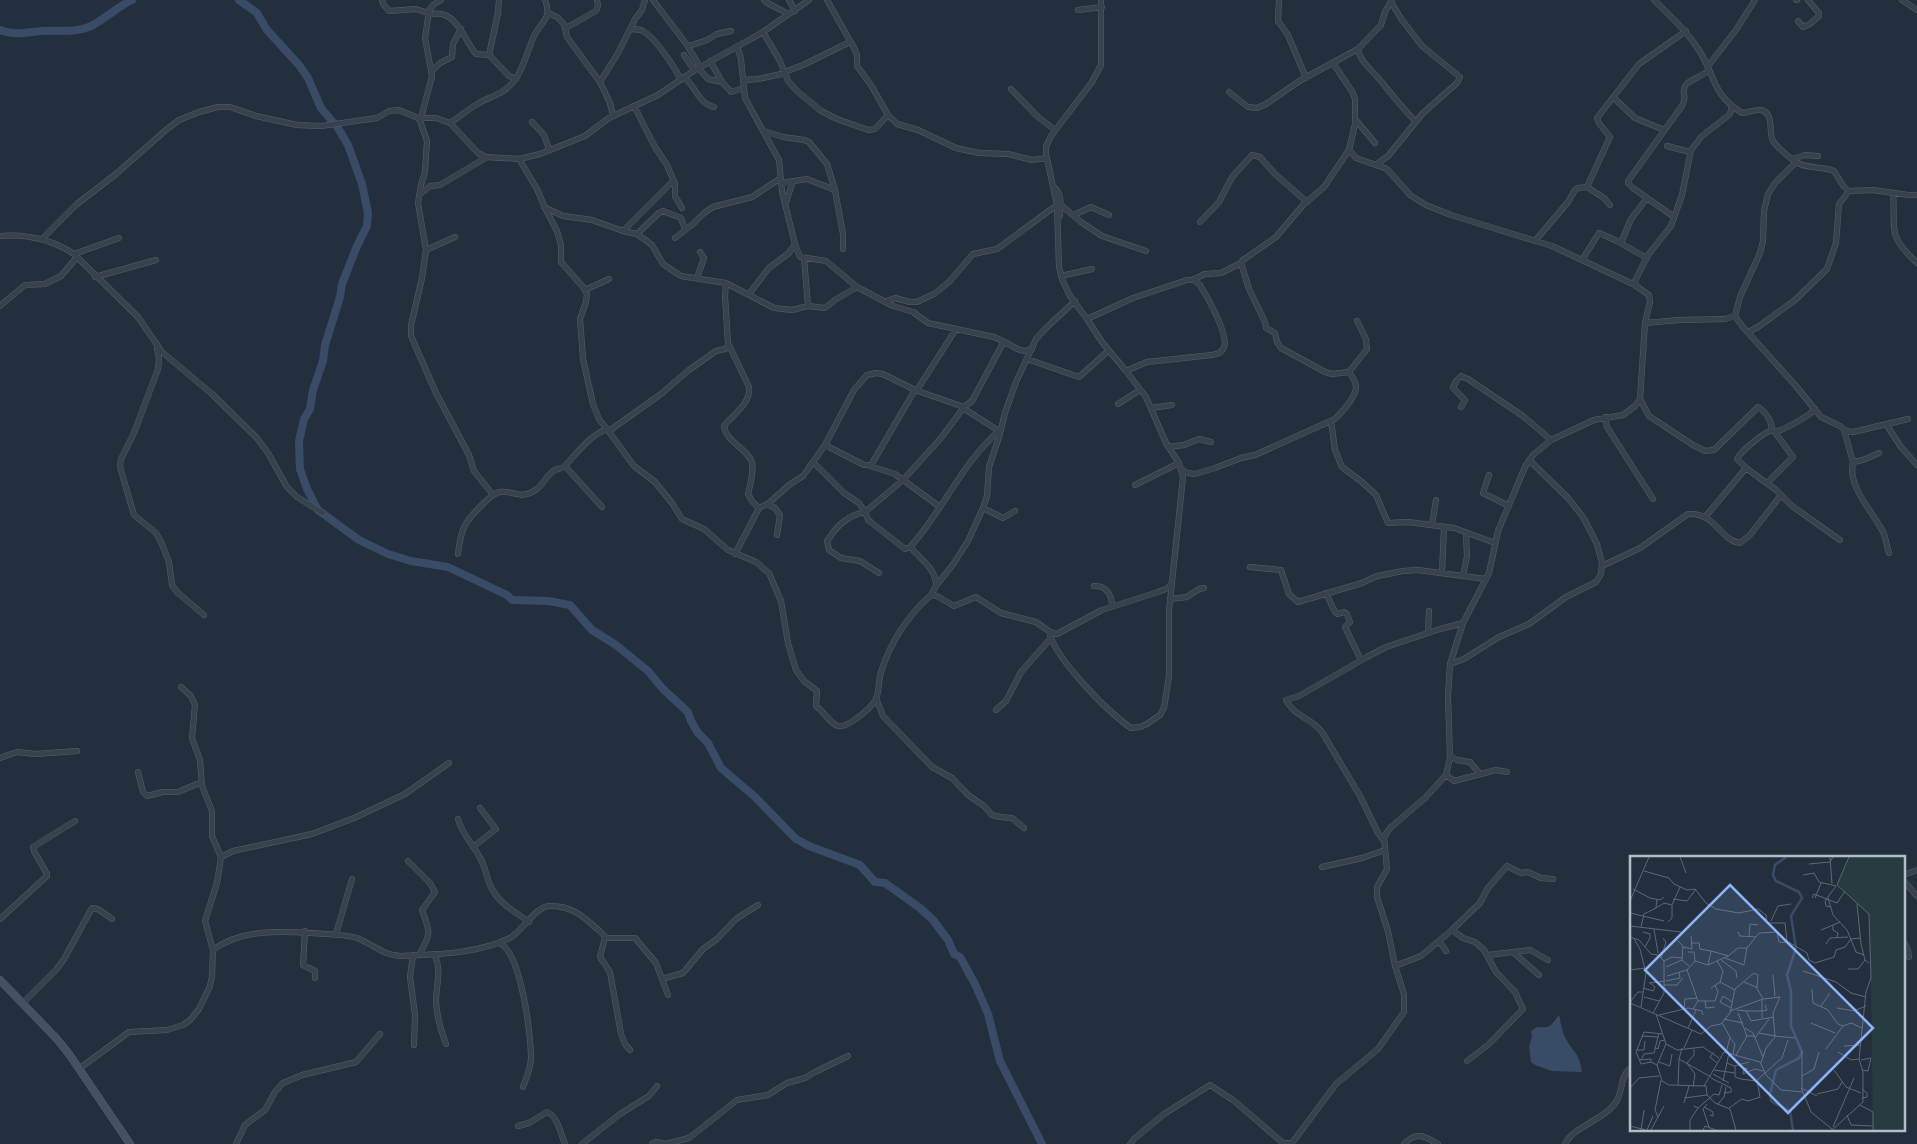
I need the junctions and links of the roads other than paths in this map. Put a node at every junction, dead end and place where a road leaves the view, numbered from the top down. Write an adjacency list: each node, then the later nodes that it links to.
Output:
1 (382, 0): 24 (street)
2 (441, 0): 24 (street)
3 (499, 0): 37 (street)
4 (545, 0): 23 (street)
5 (597, 0): 27 (street)
6 (645, 0): 29 (street)
7 (653, 0): 34 (street)
8 (764, 0): 25 (street)
9 (790, 0): 22 (street)
10 (809, 0): 22 (street)
11 (827, 0): 33 (street)
12 (1101, 0): 19 (street)
13 (1279, 0): 46 (street)
14 (1654, 0): 31 (street)
15 (1755, 0): 42 (street)
16 (1808, 0): 26 (street)
17 (1902, 0): 21 (street)
18 (1392, 1): 36 (street); 63 (street)
19 (1102, 7): 20 (street); 65 (street)
20 (1078, 10)
21 (1917, 10)
22 (794, 11): 25 (street)
23 (548, 13): 27 (street); 47 (street)
24 (428, 14): 28 (street); 43 (street)
25 (788, 15): 32 (street)
26 (1798, 22)
27 (566, 28): 49 (street)
28 (461, 29): 37 (street); 43 (street)
29 (631, 29): 45 (street); 49 (street)
30 (731, 31): 34 (street)
31 (1686, 31): 42 (street); 54 (street)
32 (763, 32): 35 (street); 44 (street)
33 (850, 42): 44 (street); 58 (street)
34 (688, 46): 41 (street)
35 (736, 46): 39 (street); 48 (street)
36 (1358, 49): 40 (street); 63 (street)
37 (489, 55): 47 (street)
38 (684, 55): 41 (street)
39 (710, 61): 41 (street); 50 (street)
40 (1333, 63): 46 (street); 61 (street)
41 (697, 68): 45 (street); 50 (street)
42 (1709, 68): 56 (street); 66 (street)
43 (432, 71): 60 (street)
44 (785, 73): 48 (street); 58 (street)
45 (682, 78): 55 (street); 57 (street)
46 (1306, 78): 53 (street)
47 (516, 79): 64 (street)
48 (744, 80): 51 (street)
49 (600, 82): 59 (street)
50 (722, 82): 51 (street)
51 (744, 88): 67 (street)
52 (1011, 89): 65 (street)
53 (1229, 92)
54 (1614, 98): 66 (street); 82 (street)
55 (634, 106): 59 (street); 79 (street)
56 (1731, 106): 72 (street); 77 (street)
57 (714, 107)
58 (888, 115): 75 (street)
59 (613, 116): 70 (street)
60 (420, 118): 64 (street); 86 (street); 106 (street)
61 (1355, 119): 68 (street); 71 (street)
62 (532, 122): 70 (street)
63 (1416, 122): 78 (street)
64 (450, 123): 74 (street)
65 (1056, 130): 75 (street)
66 (1664, 130): 88 (street)
67 (764, 131): 80 (street); 83 (street)
68 (1376, 143)
69 (1667, 146): 72 (street)
70 (549, 149): 76 (street)
71 (1349, 150): 78 (street); 89 (street)
72 (1690, 152): 97 (street)
73 (1818, 156): 77 (street)
74 (486, 157): 76 (street); 86 (street)
75 (1047, 158): 91 (street)
76 (519, 159): 93 (street)
77 (1794, 161): 84 (street); 138 (street)
78 (1378, 164): 107 (street)
79 (673, 180): 94 (street); 100 (street)
80 (781, 181): 81 (street); 90 (street); 99 (street)
81 (793, 181): 83 (street); 90 (street)
82 (1587, 187): 92 (street); 107 (street)
83 (835, 190): 110 (street)
84 (1850, 191): 85 (street); 143 (street)
85 (1893, 193): 87 (street); 122 (street)
86 (419, 195): 111 (street)
87 (1917, 195)
88 (1647, 198): 97 (street); 108 (street)
89 (1307, 202): 98 (street); 121 (street)
90 (785, 205): 109 (street)
91 (1059, 205): 95 (street); 124 (street); 135 (street)
92 (1610, 205)
93 (544, 206): 100 (street); 132 (street)
94 (682, 208)
95 (1074, 215): 96 (street); 112 (street)
96 (1108, 215)
97 (1674, 217): 118 (street)
98 (1200, 222)
99 (686, 229): 101 (street); 105 (street)
100 (623, 231): 101 (street)
101 (637, 234): 126 (street)
102 (0, 236): 106 (street)
103 (455, 237): 111 (street)
104 (119, 238): 116 (street)
105 (675, 238)
106 (42, 239): 116 (street)
107 (1535, 241): 120 (street)
108 (1621, 243): 118 (street); 120 (street)
109 (796, 244): 114 (street); 115 (street)
110 (843, 249)
111 (426, 250): 187 (street)
112 (1146, 251)
113 (700, 252): 126 (street)
114 (789, 253): 115 (street); 133 (street)
115 (798, 254): 117 (street)
116 (75, 256): 125 (street); 136 (street)
117 (804, 258): 131 (street); 137 (street)
118 (1647, 258): 130 (street)
119 (156, 260): 125 (street)
120 (1582, 260): 130 (street)
121 (1241, 263): 128 (street); 151 (street)
122 (1917, 263)
123 (1092, 269): 124 (street)
124 (1061, 276): 134 (street)
125 (95, 277): 144 (street)
126 (697, 278): 129 (street)
127 (608, 279): 132 (street)
128 (1192, 280): 139 (street); 150 (street)
129 (726, 283): 133 (street); 146 (street)
130 (1635, 284): 141 (street)
131 (857, 287): 135 (street); 137 (street)
132 (585, 290): 165 (street)
133 (749, 294): 137 (street)
134 (1075, 301): 139 (street); 147 (street)
135 (885, 302): 142 (street)
136 (0, 306)
137 (808, 306)
138 (1735, 316): 141 (street); 143 (street)
139 (1087, 319): 148 (street)
140 (1357, 321): 151 (street)
141 (1645, 322): 154 (street)
142 (956, 329): 145 (street); 152 (street)
143 (1748, 332): 160 (street)
144 (154, 343): 198 (street); 225 (street)
145 (1007, 343): 147 (street); 158 (street)
146 (729, 346): 165 (street); 194 (street)
147 (1032, 348): 149 (street)
148 (1108, 351): 149 (street); 150 (street)
149 (1027, 359): 166 (street)
150 (1126, 371): 153 (street)
151 (1349, 372): 163 (street)
152 (916, 390): 158 (street); 171 (street); 179 (street)
153 (1140, 390): 155 (street); 159 (street)
154 (1640, 400): 161 (street); 168 (street)
155 (1118, 404)
156 (1172, 405): 159 (street)
157 (1461, 407): 169 (street)
158 (964, 408): 166 (street); 183 (street)
159 (1151, 408): 172 (street)
160 (1815, 409): 167 (street); 168 (street)
161 (1605, 417): 169 (street); 188 (street)
162 (1908, 419): 164 (street)
163 (1331, 421): 180 (street); 200 (street)
164 (1886, 424): 167 (street); 177 (street)
165 (608, 430): 178 (street); 209 (street)
166 (1000, 430): 193 (street); 195 (street)
167 (1844, 430): 176 (street)
168 (1773, 431): 181 (street); 184 (street)
169 (1551, 440): 174 (street)
170 (1211, 442): 172 (street)
171 (824, 445): 175 (street); 179 (street)
172 (1168, 447): 180 (street)
173 (1879, 453): 176 (street)
174 (1529, 460): 191 (street); 210 (street)
175 (813, 462): 190 (street); 197 (street)
176 (1853, 462): 207 (street)
177 (1917, 465)
178 (565, 466): 187 (street); 192 (street)
179 (869, 466): 183 (street)
180 (1180, 466): 185 (street); 216 (street)
181 (1746, 468): 184 (street); 199 (street)
182 (1489, 475): 191 (street)
183 (903, 480): 193 (street); 197 (street)
184 (1767, 483): 186 (street)
185 (1135, 485)
186 (1781, 494): 199 (street); 204 (street)
187 (493, 495): 208 (street)
188 (1653, 499)
189 (1436, 500): 200 (street)
190 (767, 504): 194 (street); 203 (street)
191 (1510, 506): 205 (street)
192 (602, 507)
193 (940, 507): 206 (street)
194 (759, 508): 209 (street)
195 (984, 508): 196 (street); 217 (street)
196 (1015, 511)
197 (865, 512): 206 (street); 212 (street)
198 (323, 513)
199 (1706, 516): 210 (street)
200 (1432, 525): 201 (street)
201 (1444, 527): 202 (street); 213 (street)
202 (1466, 533): 205 (street); 214 (street)
203 (777, 535)
204 (1840, 540)
205 (1495, 543): 215 (street)
206 (910, 548): 217 (street)
207 (1889, 553)
208 (458, 554)
209 (735, 554): 233 (street)
210 (1602, 566): 231 (street)
211 (1250, 567): 220 (street)
212 (879, 573)
213 (1442, 573): 214 (street); 220 (street)
214 (1463, 576): 215 (street)
215 (1486, 579): 226 (street)
216 (1172, 584): 222 (street); 223 (street)
217 (936, 586): 221 (street)
218 (1094, 586): 223 (street)
219 (1204, 588): 222 (street)
220 (1326, 593): 230 (street)
221 (931, 595): 227 (street); 233 (street)
222 (1170, 599): 229 (street)
223 (1112, 606): 227 (street)
224 (1429, 611): 228 (street)
225 (204, 615)
226 (1463, 623): 228 (street); 231 (street)
227 (1049, 631): 229 (street)
228 (1428, 633): 230 (street)
229 (1051, 638): 234 (street)
230 (1362, 660): 248 (street)
231 (1450, 664): 236 (street)
232 (181, 687): 243 (street)
233 (876, 698): 247 (street)
234 (996, 710)
235 (77, 751): 237 (street)
236 (1450, 756): 241 (street); 242 (street)
237 (0, 758)
238 (449, 763): 251 (street)
239 (138, 772): 243 (street)
240 (1507, 772): 242 (street)
241 (1446, 774): 242 (street); 248 (street)
242 (1480, 774)
243 (202, 784): 251 (street)
244 (480, 808): 249 (street)
245 (458, 820): 249 (street)
246 (75, 821): 261 (street)
247 (1024, 828)
248 (1384, 841): 250 (street)
249 (474, 847): 263 (street)
250 (1385, 850): 253 (street); 279 (street)
251 (221, 857): 271 (street)
252 (408, 861): 275 (street)
253 (1322, 868)
254 (1917, 870): 255 (street)
255 (1904, 875)
256 (352, 879): 266 (street)
257 (1553, 879): 264 (street)
258 (1904, 881): 259 (street)
259 (1917, 896)
260 (758, 905): 282 (street)
261 (0, 918)
262 (112, 919): 285 (street)
263 (529, 922): 267 (street); 270 (street)
264 (1452, 930): 268 (street); 276 (street)
265 (305, 931): 266 (street); 271 (street); 281 (street)
266 (336, 934): 275 (street)
267 (604, 936): 282 (street); 289 (street)
268 (1439, 941): 272 (street); 279 (street)
269 (1904, 942): 277 (street)
270 (499, 943): 274 (street); 295 (street)
271 (213, 950): 292 (street)
272 (1446, 951)
273 (1513, 952): 276 (street); 278 (street); 280 (street)
274 (435, 954): 275 (street); 287 (street)
275 (416, 955): 288 (street)
276 (1488, 955): 291 (street)
277 (1909, 957)
278 (1548, 960)
279 (1395, 966): 302 (street)
280 (1539, 975)
281 (315, 978)
282 (662, 979): 284 (street)
283 (0, 980): 285 (street)
284 (668, 994)
285 (22, 1004): 292 (street)
286 (380, 1034): 297 (street)
287 (446, 1044)
288 (414, 1045)
289 (630, 1050)
290 (848, 1056): 301 (street)
291 (1467, 1061)
292 (80, 1068): 298 (street)
293 (1630, 1069): 305 (street)
294 (657, 1086): 300 (street)
295 (523, 1087)
296 (518, 1126): 299 (street)
297 (239, 1142)
298 (130, 1144)
299 (565, 1144)
300 (582, 1144)
301 (652, 1144)
302 (1130, 1144)
303 (1404, 1144): 304 (street)
304 (1438, 1144)
305 (1565, 1144)

